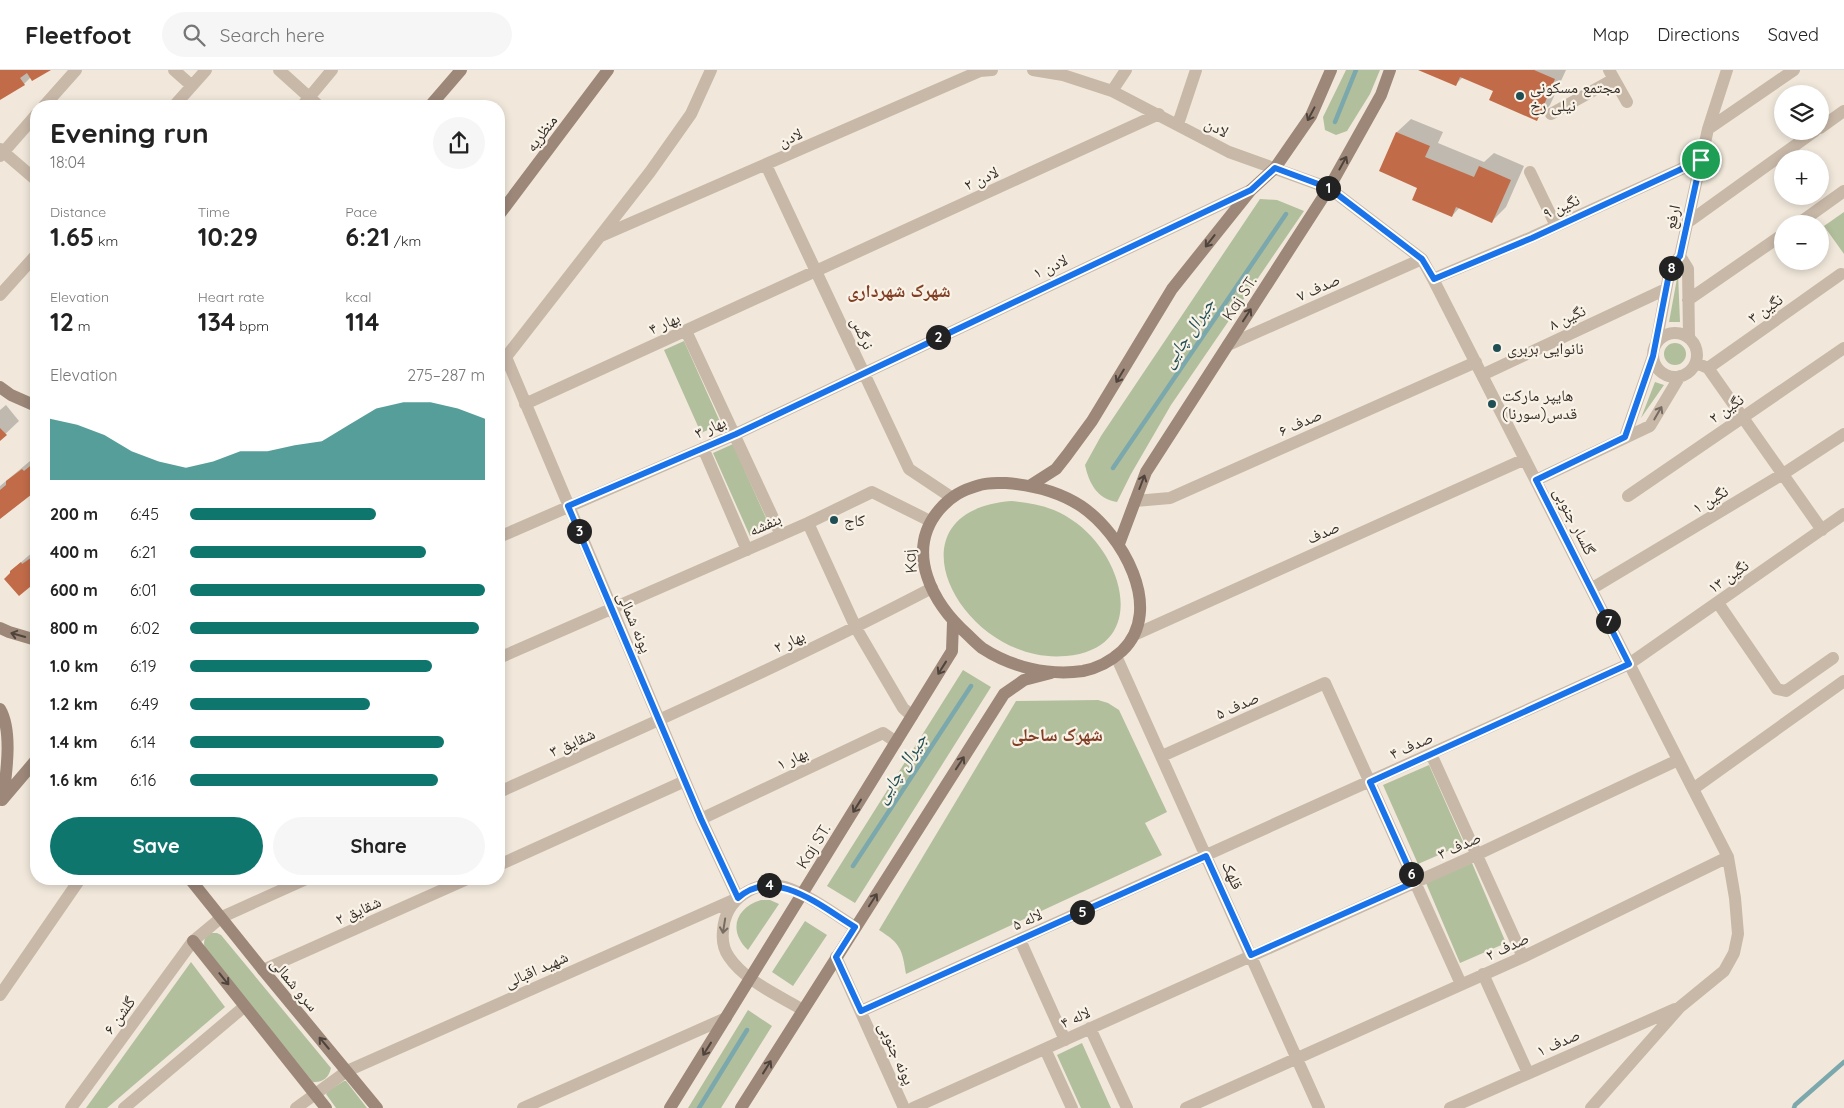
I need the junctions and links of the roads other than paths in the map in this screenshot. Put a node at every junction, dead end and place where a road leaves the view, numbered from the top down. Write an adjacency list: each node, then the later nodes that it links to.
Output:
1 (76, 70): 21 (street)
2 (174, 70): 19 (street)
3 (206, 70): 19 (street)
4 (279, 70): 23 (street)
5 (332, 70): 24 (street)
6 (461, 70): 25 (main road)
7 (608, 70): 44 (main road, منظریه)
8 (712, 70): 48 (street)
9 (992, 70): 37 (street, لادن)
10 (1033, 70): 18 (street, لادن)
11 (1126, 70): 20 (street)
12 (1196, 70): 32 (street)
13 (1331, 70): 38 (main road, one-way to 38)
14 (1390, 70): 41 (main road, Kaj ST., one-way to 14)
15 (1727, 70): 33 (street, ارفع)
16 (1794, 70): 33 (street)
17 (1611, 74): 26 (street); 29 (street)
18 (1084, 76): 20 (street, لادن)
19 (192, 86): 22 (street)
20 (1112, 91): 28 (street, لادن)
21 (49, 100)
22 (179, 100)
23 (307, 100)
24 (312, 100)
25 (435, 100)
26 (1627, 102)
27 (1844, 111): 31 (street)
28 (1159, 114): 32 (street, لادن); 53 (street, لادن ۲)
29 (1551, 114)
30 (30, 122): 35 (street)
31 (1829, 122)
32 (1178, 124): 38 (street, لادن)
33 (1708, 129): 36 (street, ارفع)
34 (1802, 140): 46 (street)
35 (1, 152): 40 (street)
36 (1701, 160): 46 (street, ارفع); 47 (street, نگین ۹)
37 (766, 165): 48 (street, لادن); 53 (street, نرگس)
38 (1275, 168): 41 (street, گلسار جنوبی); 42 (main road)
39 (1530, 172): 47 (street)
40 (30, 175)
41 (1329, 188): 51 (street, گلسار جنوبی); 61 (main road, Kaj ST., one-way to 41)
42 (1251, 190): 69 (street, لادن ۱); 83 (main road, one-way to 83)
43 (1844, 190): 45 (street)
44 (505, 207)
45 (1810, 215)
46 (1687, 223): 50 (street, ارفع)
47 (1556, 226): 55 (street, نگین ۹)
48 (601, 236): 64 (street)
49 (1774, 241): 58 (street)
50 (1680, 256): 56 (street); 58 (street)
51 (1422, 259): 55 (street, گلسار جنوبی); 61 (street, صدف ۷)
52 (30, 262): 57 (street)
53 (816, 272): 59 (street, بهار ۴); 69 (street, نرگس)
54 (1841, 274): 68 (street, نگین ۳)
55 (1434, 279): 65 (street, گلسار جنوبی)
56 (1666, 289): 63 (street); 70 (street, نگین ۸)
57 (0, 296)
58 (1688, 300): 60 (street)
59 (686, 331): 74 (street, بهار ۴); 76 (street)
60 (1689, 337): 63 (street); 66 (street)
61 (1228, 345): 86 (main road, Kaj ST., one-way to 61)
62 (1844, 348): 75 (street, نگین ۲)
63 (1654, 350): 71 (street); 78 (street)
64 (505, 358)
65 (1476, 362): 70 (street, گلسار جنوبی); 86 (street, صدف ۶)
66 (1696, 363): 68 (street); 71 (street)
67 (505, 367): 74 (street, پونه شمالی)
68 (1708, 368): 75 (street)
69 (863, 372): 76 (street, بهار ۳); 85 (street, نرگس)
70 (1482, 375): 80 (street, گلسار جنوبی)
71 (1680, 376): 78 (street, one-way to 71)
72 (0, 387): 73 (main road)
73 (30, 403)
74 (525, 404): 87 (street, پونه شمالی)
75 (1743, 416): 81 (street); 84 (street, نگین ۲)
76 (736, 434): 79 (street, بهار ۳); 93 (street)
77 (1844, 434): 81 (street, نگین ۱)
78 (1625, 437): 82 (street)
79 (703, 448): 87 (street, بهار ۳); 95 (street)
80 (1525, 459): 82 (street, گلسار جنوبی); 103 (street, صدف)
81 (1783, 474): 91 (street); 97 (street, نگین ۱)
82 (1536, 480): 97 (street, گلسار جنوبی)
83 (1031, 485): 85 (main road, Kaj); 94 (main road, Kaj)
84 (1628, 496)
85 (951, 497): 89 (main road, Kaj)
86 (1135, 501): 94 (main road, Kaj ST.)
87 (568, 506): 92 (street, بهار ۳); 99 (street, پونه شمالی)
88 (1844, 514): 91 (street, نگین ۱۳)
89 (930, 521): 90 (street, بنفشه); 96 (main road, Kaj)
90 (808, 523): 93 (street, بنفشه); 102 (street)
91 (1822, 530): 98 (street, نگین ۱۳)
92 (505, 534)
93 (781, 535): 95 (street, بنفشه)
94 (1119, 544): 103 (main road, Kaj)
95 (747, 550): 99 (street, بنفشه)
96 (932, 588): 100 (main road, Kaj); 102 (street, بهار ۲)
97 (1591, 589): 108 (street, گلسار جنوبی)
98 (1718, 603): 107 (street); 108 (street, نگین ۱۳)
99 (612, 609): 105 (street, بنفشه); 113 (street, پونه شمالی)
100 (953, 622): 109 (main road, Kaj); 112 (main road, Kaj ST., one-way to 112)
101 (0, 628): 104 (main road, one-way to 101)
102 (856, 628): 112 (street); 113 (street, بهار ۲)
103 (1134, 635): 106 (main road, Kaj)
104 (30, 638)
105 (505, 655)
106 (1116, 656): 109 (main road, Kaj); 116 (street, قلهک)
107 (1833, 658)
108 (1629, 664): 115 (street, صدف ۴); 117 (street, گلسار جنوبی)
109 (1052, 672): 137 (main road, one-way to 109)
110 (1844, 681): 122 (street)
111 (0, 709): 123 (main road)
112 (912, 716): 114 (main road, Kaj ST.)
113 (659, 720): 119 (street, پونه شمالی); 121 (street, شقایق ۳)
114 (896, 742): 124 (street, بهار ۱); 134 (main road, Kaj ST., one-way to 134)
115 (1431, 754): 120 (street, صدف ۴); 125 (street)
116 (1162, 756): 120 (street, صدف ۵); 126 (street, قلهک)
117 (1678, 760): 122 (street, گلسار جنوبی); 125 (street, صدف ۳)
118 (30, 767): 123 (main road)
119 (685, 781): 124 (street, پونه شمالی); 128 (street)
120 (1370, 782): 126 (street, صدف ۴); 129 (street)
121 (505, 789)
122 (1694, 789): 127 (street, گلسار جنوبی)
123 (2, 801)
124 (701, 819): 135 (street, پونه شمالی)
125 (1476, 854): 129 (street, صدف ۳); 142 (street)
126 (1206, 856): 139 (street, لاله ۵); 140 (street, قلهک)
127 (1728, 857): 142 (street, صدف ۲); 149 (street, گلسار جنوبی)
128 (505, 862)
129 (1415, 882): 140 (street, صدف ۳); 146 (street)
130 (76, 885): 147 (street)
131 (195, 885): 136 (main road, سرو شمالی)
132 (293, 885): 136 (street)
133 (454, 885): 143 (street, شقایق ۲)
134 (802, 895): 135 (street, شهید اقبالی); 137 (street, شهید اقبالی); 145 (main road, Kaj ST.)
135 (738, 898): 145 (street, one-way to 145); 157 (street, شهید اقبالی)
136 (222, 917): 138 (street, گلشن ۶); 143 (main road, سرو شمالی)
137 (855, 927): 141 (main road)
138 (193, 940): 148 (main road, one-way to 148); 160 (street, گلشن ۶)
139 (1020, 940): 151 (street, لاله ۵); 154 (street)
140 (1251, 955): 153 (street, لاله ۴); 156 (street, قلهک)
141 (836, 957): 150 (main road); 151 (street, پونه جنوبی)
142 (1523, 957): 144 (street, صدف ۲)
143 (263, 970): 157 (main road, سرو شمالی, one-way to 143)
144 (1483, 974): 146 (street, صدف ۲); 158 (street)
145 (750, 978): 150 (street); 152 (main road, Kaj ST.)
146 (1461, 984): 156 (street, صدف ۲)
147 (0, 995)
148 (246, 1006): 159 (main road); 161 (street)
149 (1680, 1007): 158 (street, صدف ۱); 175 (street)
150 (803, 1010): 167 (main road, one-way to 150)
151 (861, 1011): 168 (street, پونه جنوبی)
152 (726, 1018): 165 (street); 166 (main road, Kaj ST., one-way to 166)
153 (1090, 1028): 154 (street, لاله ۴); 171 (street)
154 (1065, 1040): 155 (street, لاله ۴)
155 (1045, 1049): 169 (street, لاله ۴); 170 (street)
156 (1297, 1058): 172 (street, صدف ۲); 173 (street, قلهک)
157 (346, 1071): 159 (street, شهید اقبالی); 164 (main road, سرو شمالی)
158 (1528, 1073): 174 (street, صدف ۱)
159 (314, 1093): 162 (street, شهید اقبالی); 163 (main road)
160 (71, 1108)
161 (124, 1108)
162 (296, 1108)
163 (326, 1108)
164 (377, 1108)
165 (523, 1108)
166 (670, 1108)
167 (741, 1108)
168 (904, 1108)
169 (913, 1108)
170 (1072, 1108)
171 (1127, 1108)
172 (1186, 1108)
173 (1319, 1108)
174 (1450, 1108)
175 (1591, 1108)

